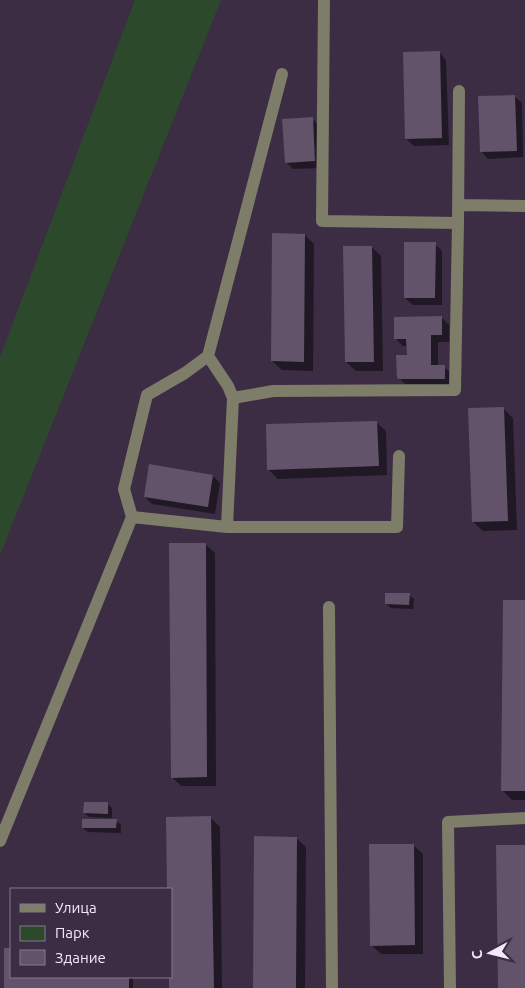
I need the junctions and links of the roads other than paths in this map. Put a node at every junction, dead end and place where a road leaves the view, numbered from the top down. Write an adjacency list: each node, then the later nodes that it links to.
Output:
1 (324, 0): 6 (lane)
2 (282, 74): 7 (lane)
3 (459, 91): 4 (lane)
4 (458, 205): 5 (lane); 6 (lane)
5 (525, 206)
6 (458, 224): 8 (lane)
7 (208, 356): 8 (lane); 10 (lane)
8 (233, 398): 11 (lane)
9 (399, 456): 11 (lane)
10 (132, 517): 11 (lane); 14 (lane)
11 (227, 527)
12 (329, 607): 15 (lane)
13 (525, 818): 16 (lane)
14 (0, 841)
15 (332, 988)
16 (450, 988)

